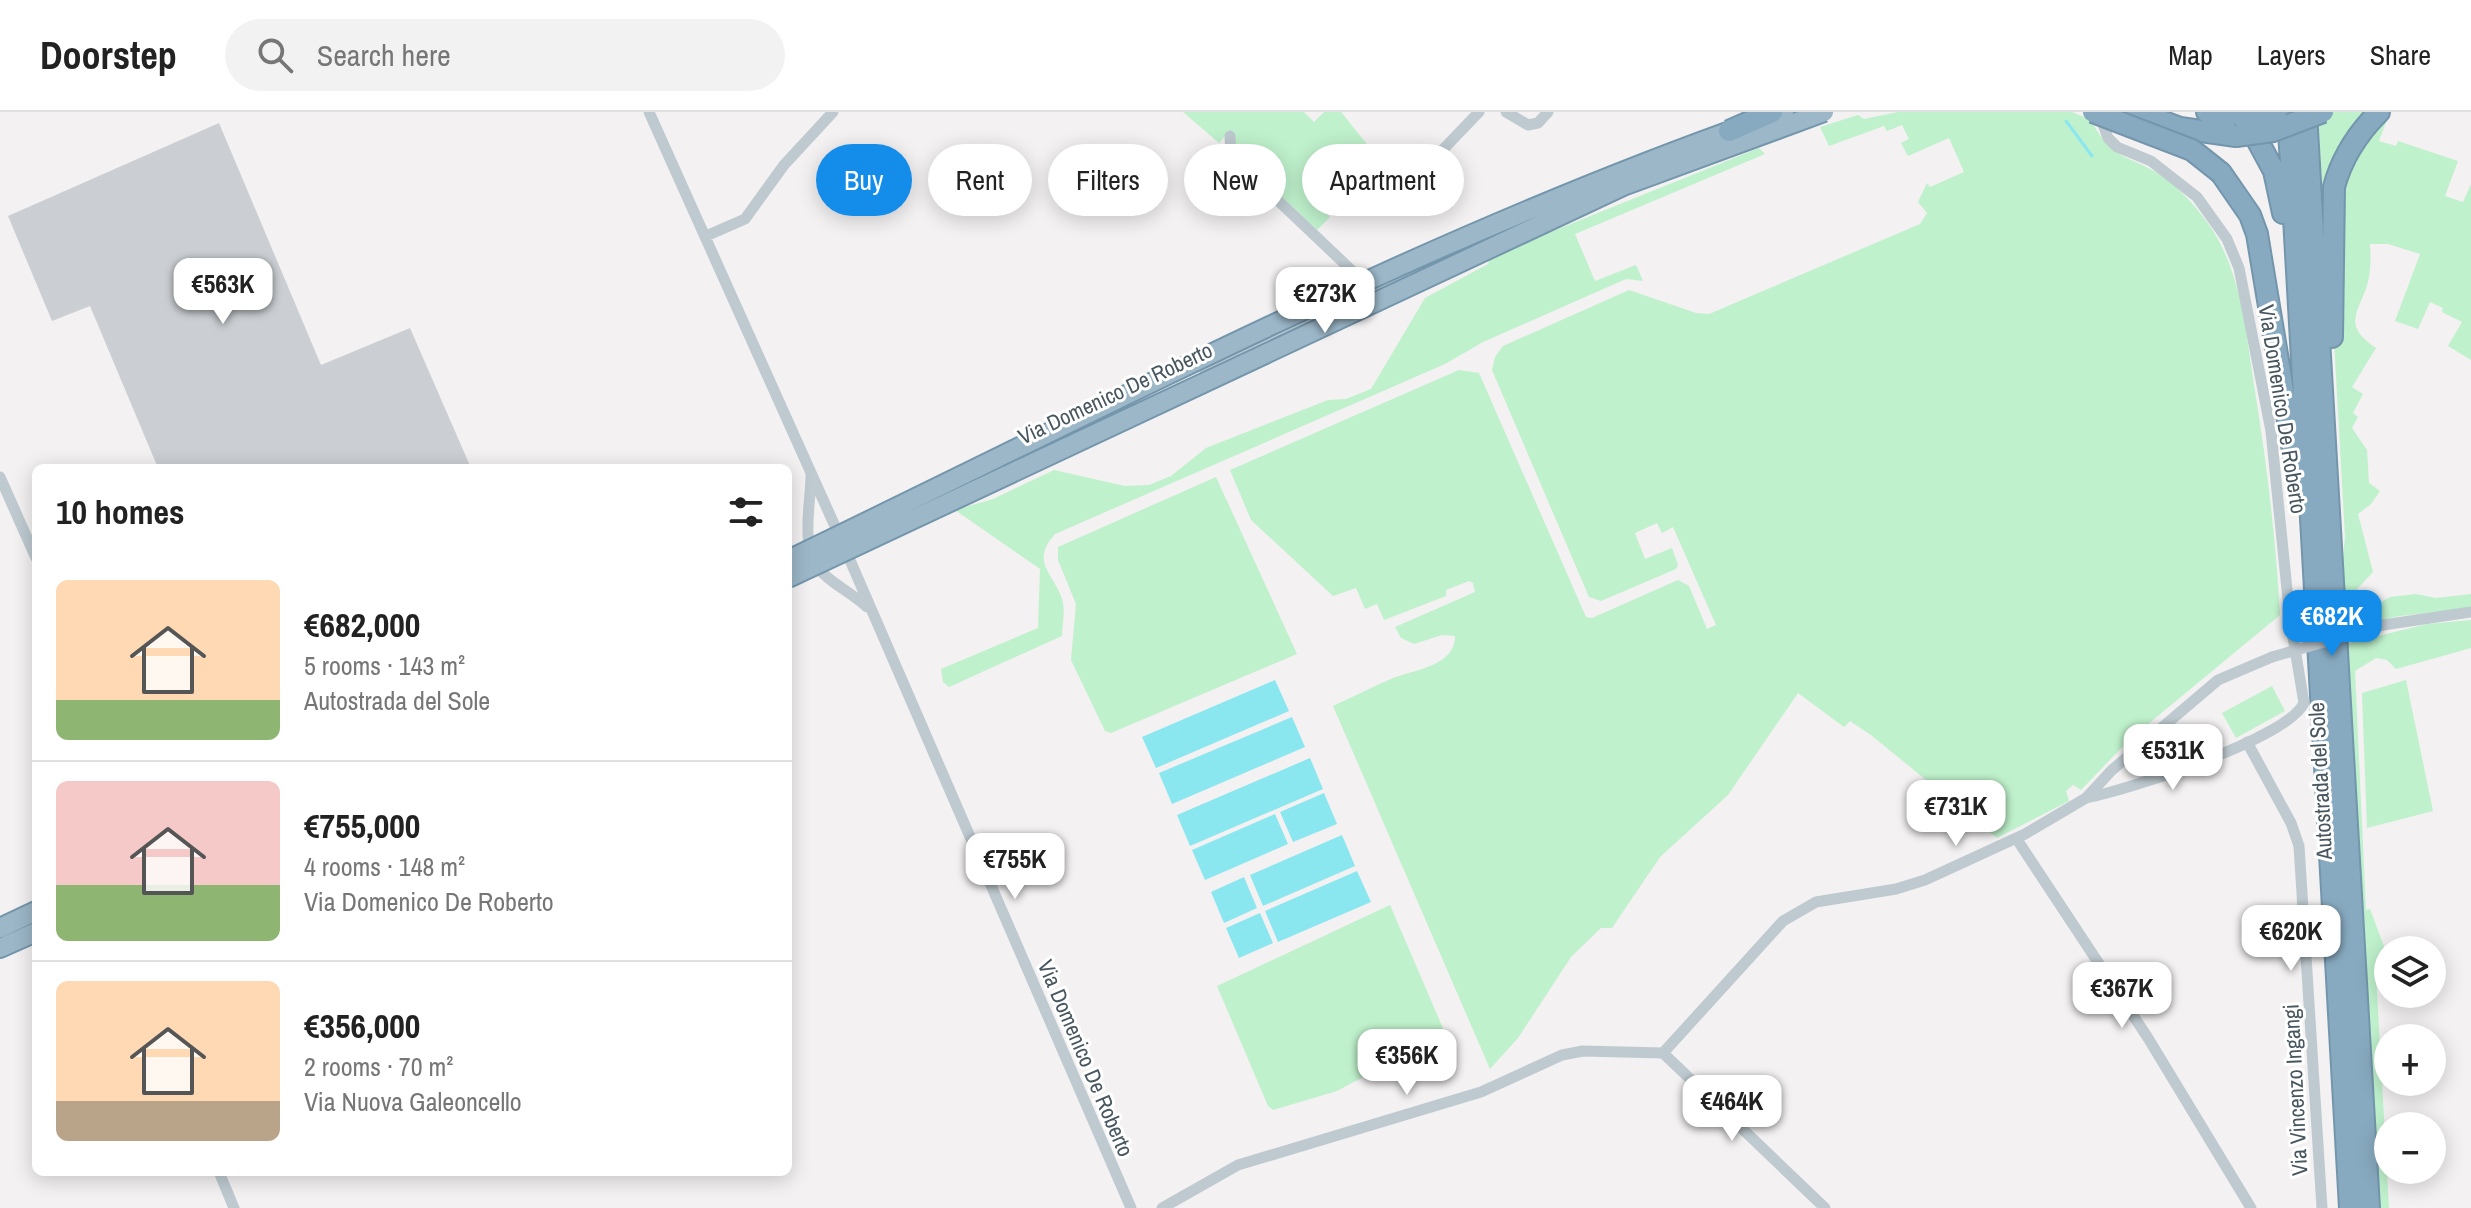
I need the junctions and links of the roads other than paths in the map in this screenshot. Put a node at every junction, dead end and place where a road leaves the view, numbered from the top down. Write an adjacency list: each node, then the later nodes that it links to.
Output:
1 (649, 112): 25 (street, Via Domenico De Roberto)
2 (833, 112): 25 (street)
3 (1479, 112): 24 (street)
4 (1506, 112): 5 (street)
5 (1548, 112)
6 (1739, 112): 21 (street)
7 (1772, 112): 22 (highway, bridge)
8 (1784, 112): 22 (highway, bridge)
9 (1801, 112): 21 (street, Via Domenico De Roberto)
10 (1824, 112): 36 (highway, bridge)
11 (2096, 112): 39 (highway, bridge); 40 (street, Via Domenico De Roberto)
12 (2137, 112): 18 (highway, bridge)
13 (2207, 112): 15 (highway, bridge)
14 (2239, 112): 27 (highway)
15 (2276, 112)
16 (2288, 112): 27 (highway, Autostrada del Sole)
17 (2306, 112): 30 (highway, Autostrada del Sole)
18 (2323, 112)
19 (2379, 112): 20 (highway)
20 (2368, 120): 30 (highway)
21 (1755, 128): 26 (street, Via Domenico De Roberto)
22 (1729, 131): 33 (highway, bridge)
23 (1230, 136): 26 (street)
24 (1448, 144)
25 (706, 236): 28 (street, Via Domenico De Roberto)
26 (1375, 292): 31 (street, Via Domenico De Roberto)
27 (2303, 357): 39 (highway, Autostrada del Sole)
28 (811, 470): 31 (street, Via Domenico De Roberto); 34 (street, Via Domenico De Roberto)
29 (0, 477): 32 (street)
30 (2329, 489): 58 (highway, Autostrada del Sole)
31 (843, 544): 34 (street, Via Domenico De Roberto); 38 (street, Via Domenico De Roberto)
32 (32, 549)
33 (792, 558)
34 (812, 558): 35 (street, Via Domenico De Roberto); 38 (street, Via Domenico De Roberto)
35 (792, 567)
36 (792, 576)
37 (2471, 612): 41 (street, bridge)
38 (873, 613): 52 (street, Via Domenico De Roberto)
39 (2318, 670): 57 (highway, Autostrada del Sole)
40 (2247, 742): 41 (street, Via Domenico De Roberto); 56 (street, Via Vincenzo Ingangi)
41 (2086, 798): 42 (street)
42 (2016, 838): 49 (street); 55 (street)
43 (32, 913): 45 (highway)
44 (32, 921): 47 (street)
45 (0, 928)
46 (32, 934): 48 (highway)
47 (0, 935)
48 (0, 948)
49 (1663, 1053): 53 (street); 54 (street)
50 (221, 1176): 51 (street)
51 (234, 1208)
52 (1131, 1208)
53 (1162, 1208)
54 (1825, 1208)
55 (2251, 1208)
56 (2322, 1208)
57 (2350, 1208)
58 (2369, 1208)

